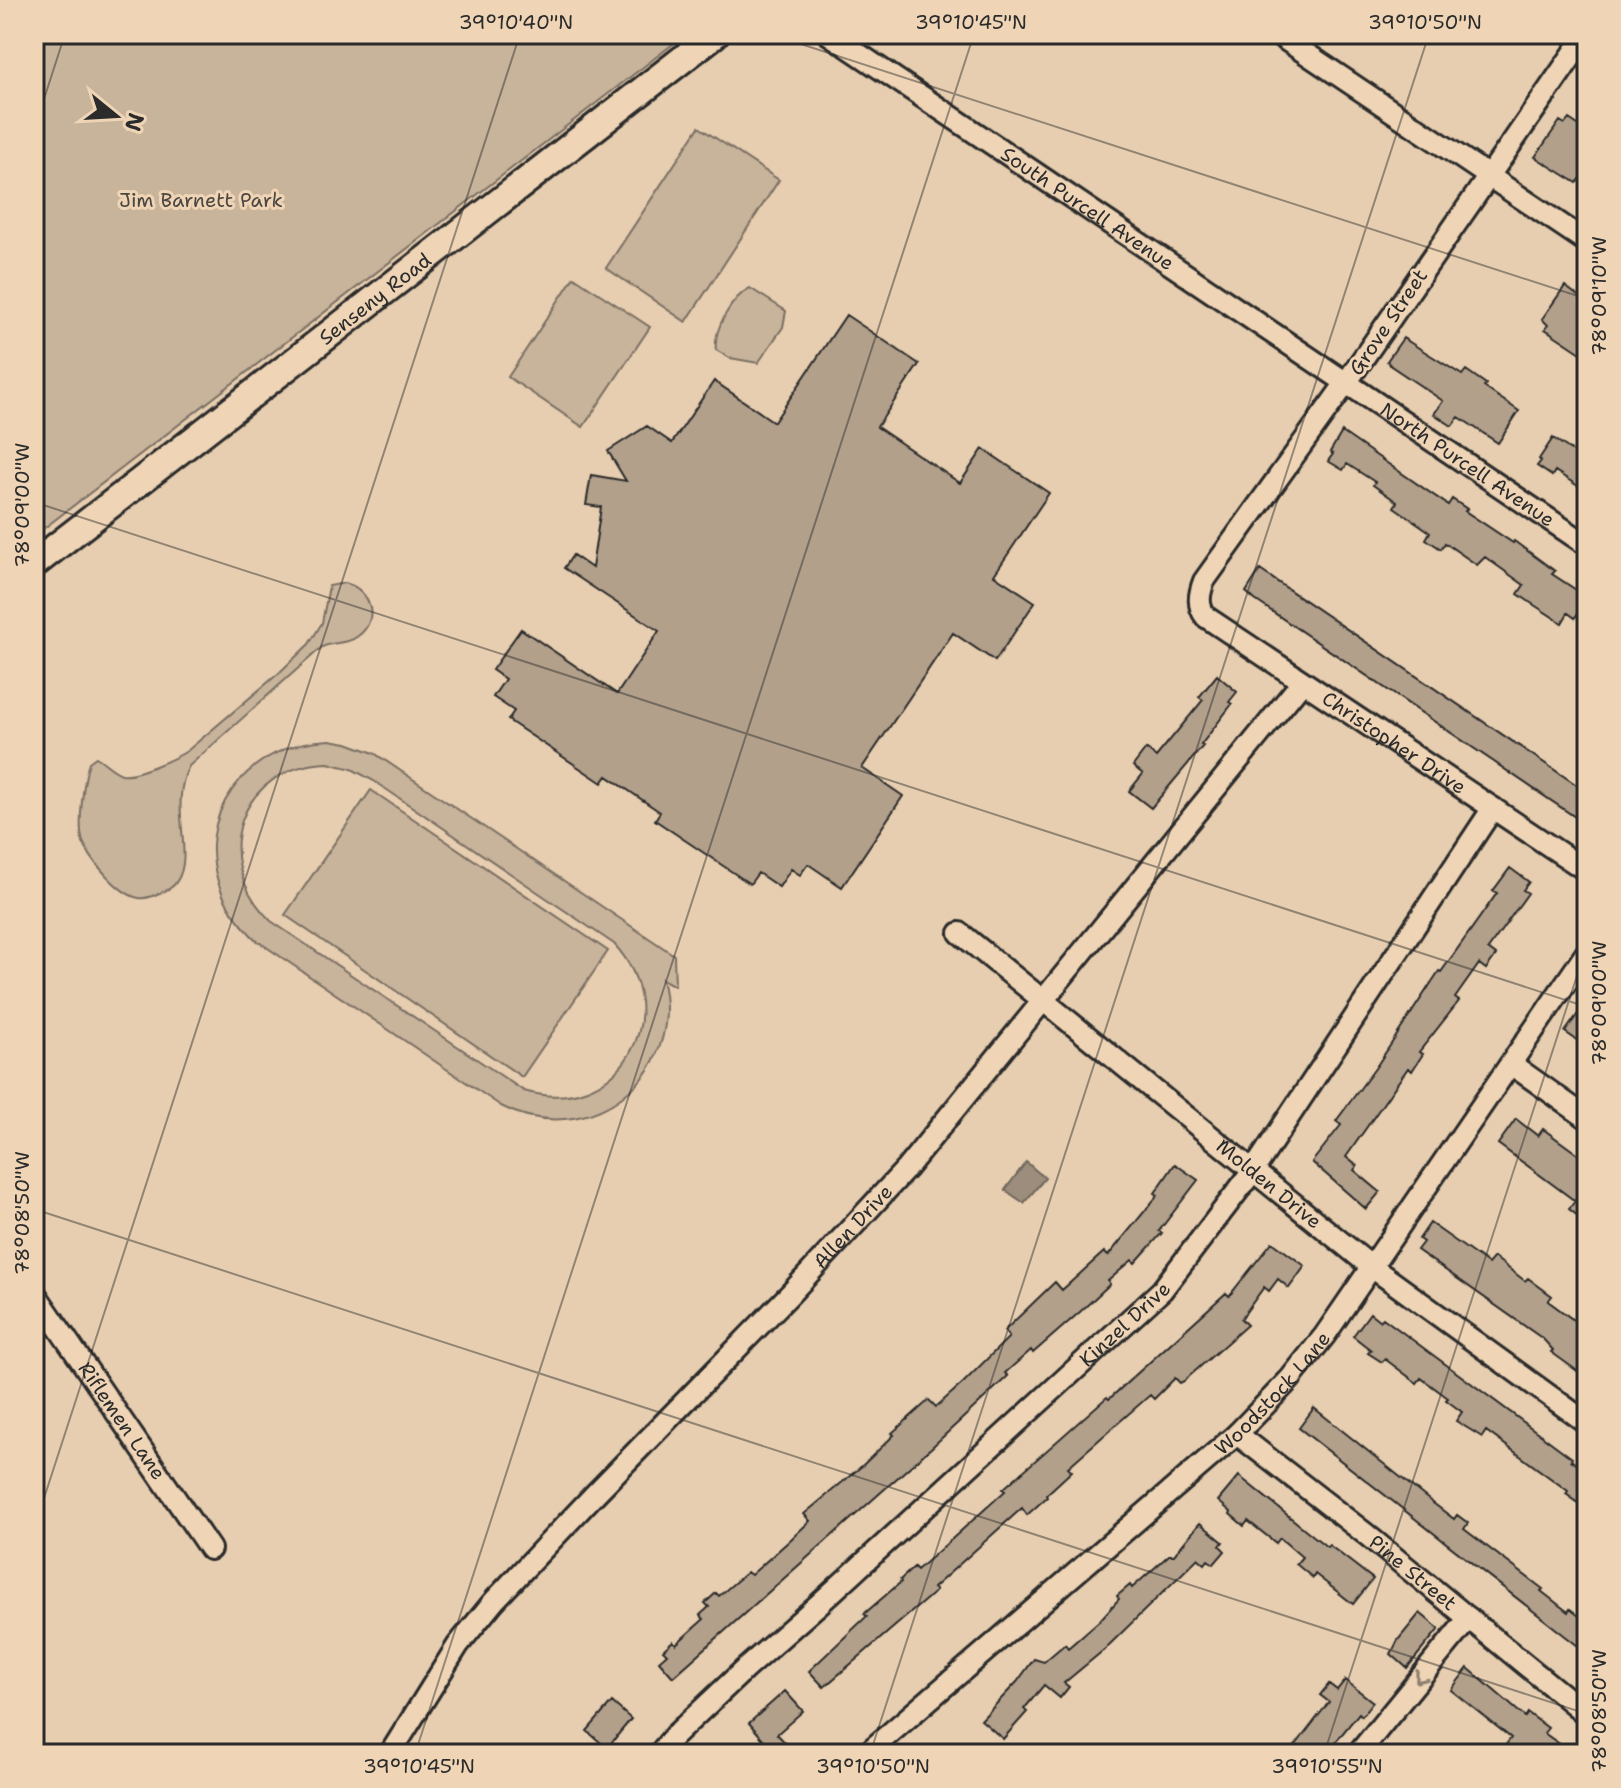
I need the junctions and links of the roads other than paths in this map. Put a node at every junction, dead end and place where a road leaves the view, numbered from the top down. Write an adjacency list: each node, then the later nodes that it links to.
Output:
1 (715, 34): 9 (main road, Senseny Road)
2 (829, 34): 7 (street, South Purcell Avenue)
3 (1277, 34): 5 (street)
4 (1587, 34): 5 (street, Grove Street)
5 (1487, 176): 6 (street); 7 (street, Grove Street)
6 (1587, 242)
7 (1346, 383): 8 (street, North Purcell Avenue); 10 (street, Grove Street)
8 (1587, 545)
9 (34, 564)
10 (1202, 612): 11 (street, Christopher Drive)
11 (1302, 682): 12 (street, Christopher Drive); 16 (street, Allen Drive)
12 (1493, 808): 13 (street, Christopher Drive); 19 (street, Kinzel Drive)
13 (1587, 871)
14 (960, 933): 16 (street, Molden Drive)
15 (1587, 952): 17 (street, Woodstock Lane)
16 (1043, 1001): 19 (street, Molden Drive); 27 (street, Allen Drive)
17 (1511, 1064): 18 (street); 20 (street, Woodstock Lane)
18 (1587, 1118)
19 (1253, 1171): 20 (street, Molden Drive); 28 (street, Kinzel Drive)
20 (1373, 1268): 22 (street, Molden Drive); 23 (street, Woodstock Lane)
21 (34, 1292): 24 (street, Riflemen Lane)
22 (1587, 1423)
23 (1237, 1434): 25 (street, Pine Street); 29 (street, Woodstock Lane)
24 (210, 1549)
25 (1469, 1618): 26 (street, Pine Street); 30 (street, one-way to 30)
26 (1587, 1715)
27 (390, 1754)
28 (659, 1754)
29 (866, 1754)
30 (1358, 1754)

